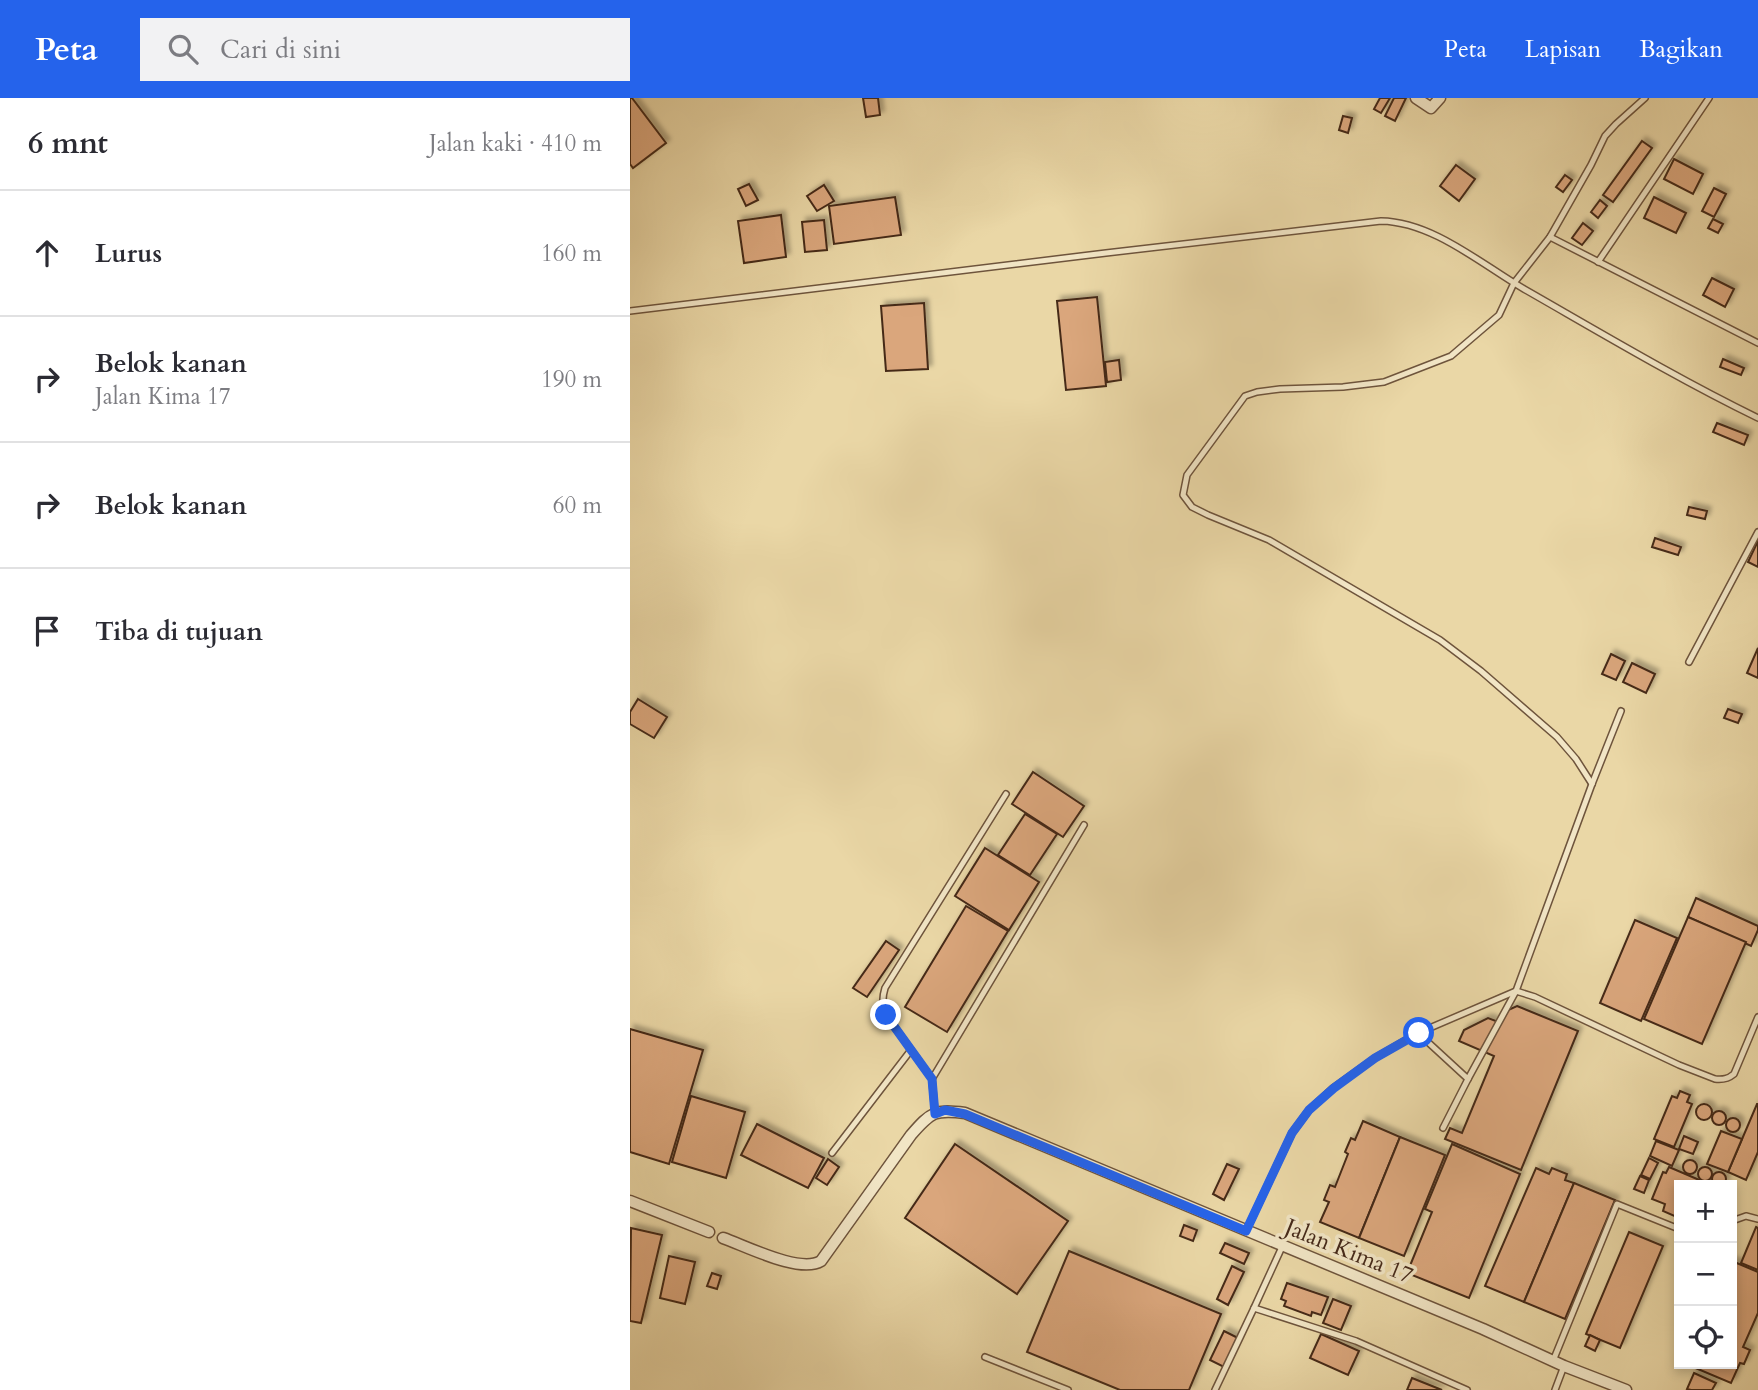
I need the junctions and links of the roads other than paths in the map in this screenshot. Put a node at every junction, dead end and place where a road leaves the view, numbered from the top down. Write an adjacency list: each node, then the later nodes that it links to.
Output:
1 (1416, 98): 2 (street)
2 (1440, 98)
3 (1646, 98): 5 (lane)
4 (1709, 98): 6 (lane)
5 (1550, 237): 6 (lane); 7 (lane)
6 (1598, 262): 9 (lane)
7 (1514, 283): 8 (lane); 10 (lane); 14 (lane)
8 (630, 311)
9 (1758, 343)
10 (1758, 418)
11 (1758, 532): 12 (lane)
12 (1689, 662)
13 (1621, 711): 14 (lane)
14 (1592, 785): 17 (lane)
15 (1006, 794): 20 (lane)
16 (1084, 825): 21 (lane)
17 (1516, 991): 18 (lane); 19 (lane); 22 (lane)
18 (1758, 1017)
19 (1419, 1033): 22 (lane); 31 (lane)
20 (911, 1050): 21 (lane); 25 (lane)
21 (932, 1079): 23 (lane)
22 (1468, 1079): 24 (lane)
23 (935, 1114): 31 (street, Jalan Kima 17); 32 (street)
24 (1443, 1128)
25 (832, 1153)
26 (630, 1201): 30 (street)
27 (1737, 1219): 28 (lane)
28 (1758, 1219)
29 (1674, 1227): 36 (lane)
30 (709, 1231)
31 (1246, 1231): 33 (street, Jalan Kima 17)
32 (723, 1238)
33 (1282, 1247): 34 (lane); 36 (street, Jalan Kima 17)
34 (1255, 1308): 38 (lane); 39 (lane)
35 (985, 1357): 37 (lane)
36 (1559, 1363): 40 (lane); 41 (street, Jalan Kima 17)
37 (1068, 1390)
38 (1215, 1390)
39 (1467, 1390)
40 (1555, 1390)
41 (1626, 1390)

